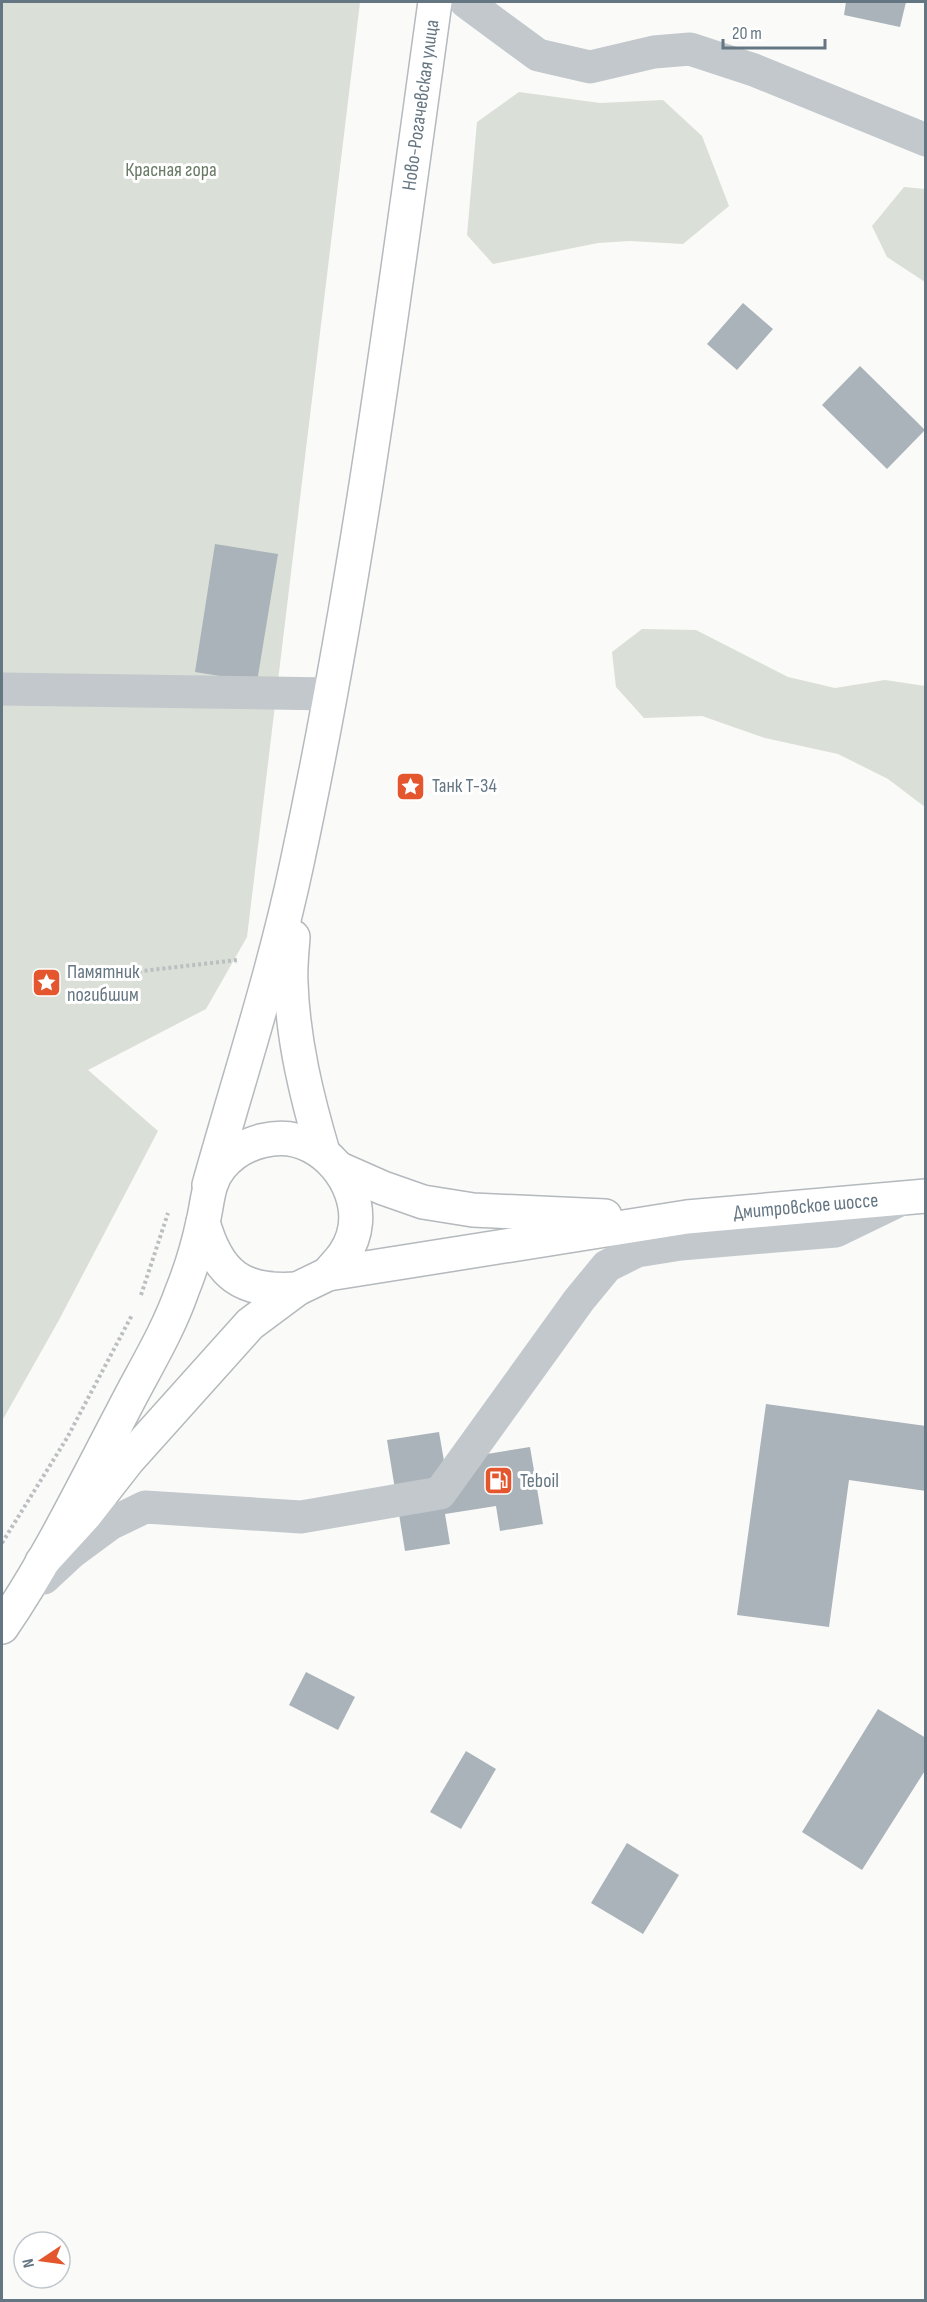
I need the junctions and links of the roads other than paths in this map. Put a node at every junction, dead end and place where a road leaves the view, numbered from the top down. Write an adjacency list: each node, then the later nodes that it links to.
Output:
1 (435, 2): 5 (main road, Ново-Рогачевская улица)
2 (466, 2): 3 (street)
3 (926, 140)
4 (2, 689): 5 (street)
5 (331, 694): 6 (main road)
6 (297, 866): 7 (main road); 8 (main road)
7 (332, 1160): 8 (main road); 10 (main road); 12 (main road)
8 (209, 1187): 11 (main road)
9 (915, 1197): 10 (main road, Дмитровское шоссе); 15 (street)
10 (687, 1218): 12 (main road)
11 (203, 1222): 13 (main road); 14 (main road)
12 (328, 1274): 13 (main road)
13 (297, 1289): 14 (main road)
14 (42, 1562): 15 (main road)
15 (10, 1614)

